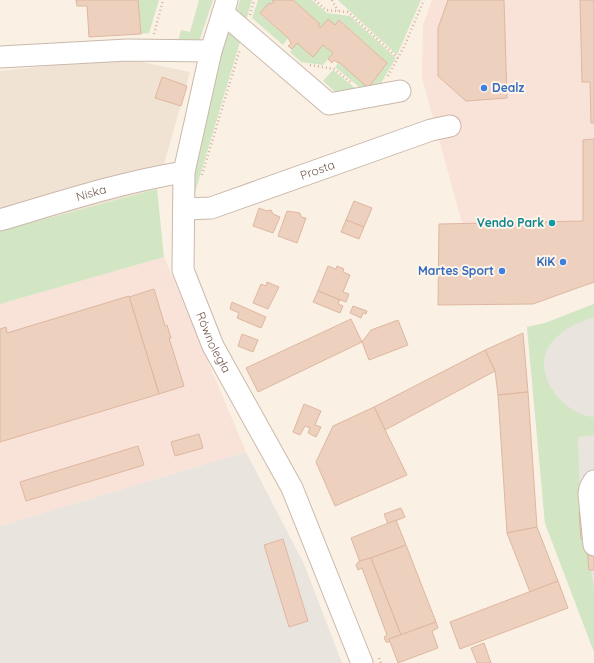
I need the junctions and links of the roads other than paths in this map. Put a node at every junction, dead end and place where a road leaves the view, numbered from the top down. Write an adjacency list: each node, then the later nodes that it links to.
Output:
1 (225, 6): 2 (street, Równoległa); 4 (street)
2 (211, 51): 3 (street); 6 (street, Równoległa)
3 (0, 57)
4 (393, 84)
5 (450, 126): 7 (street, Prosta)
6 (192, 177): 7 (street, Równoległa); 8 (street, Niska)
7 (184, 209): 11 (street, Równoległa)
8 (0, 220)
9 (594, 481): 10 (street)
10 (594, 545)
11 (362, 663)

